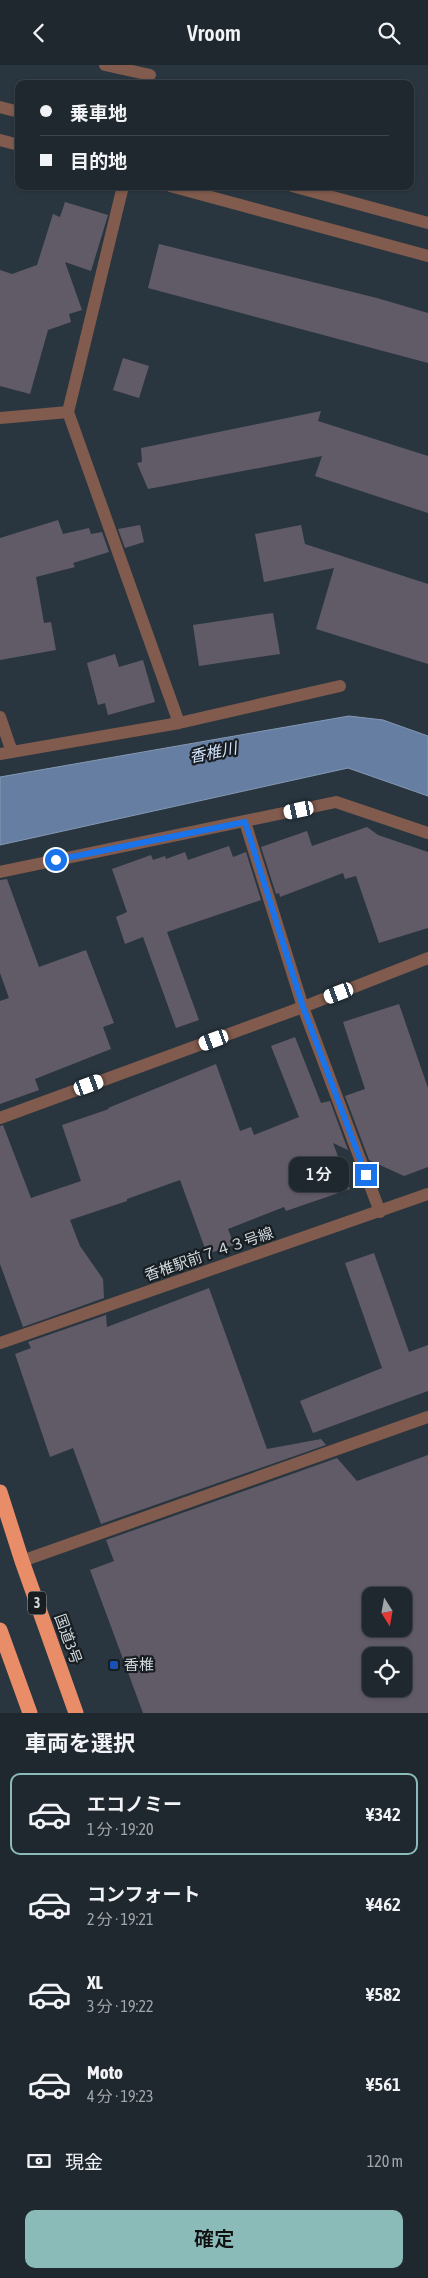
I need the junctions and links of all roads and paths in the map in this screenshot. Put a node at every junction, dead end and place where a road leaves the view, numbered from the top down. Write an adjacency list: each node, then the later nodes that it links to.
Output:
1 (105, 65): 2 (street)
2 (150, 75)
3 (0, 107): 4 (street)
4 (15, 111)
5 (0, 140): 6 (street)
6 (15, 144)
7 (122, 190): 12 (street)
8 (185, 190): 11 (street)
9 (307, 190): 10 (street)
10 (428, 223)
11 (428, 257)
12 (68, 411): 13 (street); 16 (street)
13 (0, 418)
14 (340, 686): 16 (street)
15 (0, 717): 17 (street)
16 (180, 723): 17 (street)
17 (6, 753)
18 (245, 822): 19 (street); 20 (street); 22 (street)
19 (428, 833)
20 (0, 872)
21 (428, 958): 22 (street)
22 (303, 1007): 23 (street); 25 (street)
23 (0, 1118)
24 (428, 1194): 25 (street, 香椎駅前７４３号線)
25 (380, 1212): 26 (street, 香椎駅前７４３号線)
26 (0, 1343)
27 (428, 1417): 29 (street)
28 (0, 1492): 29 (highway, 国道3号 / 3)
29 (22, 1561): 32 (highway, 国道3号 / 3)
30 (0, 1629): 31 (highway)
31 (30, 1713)
32 (76, 1713)

